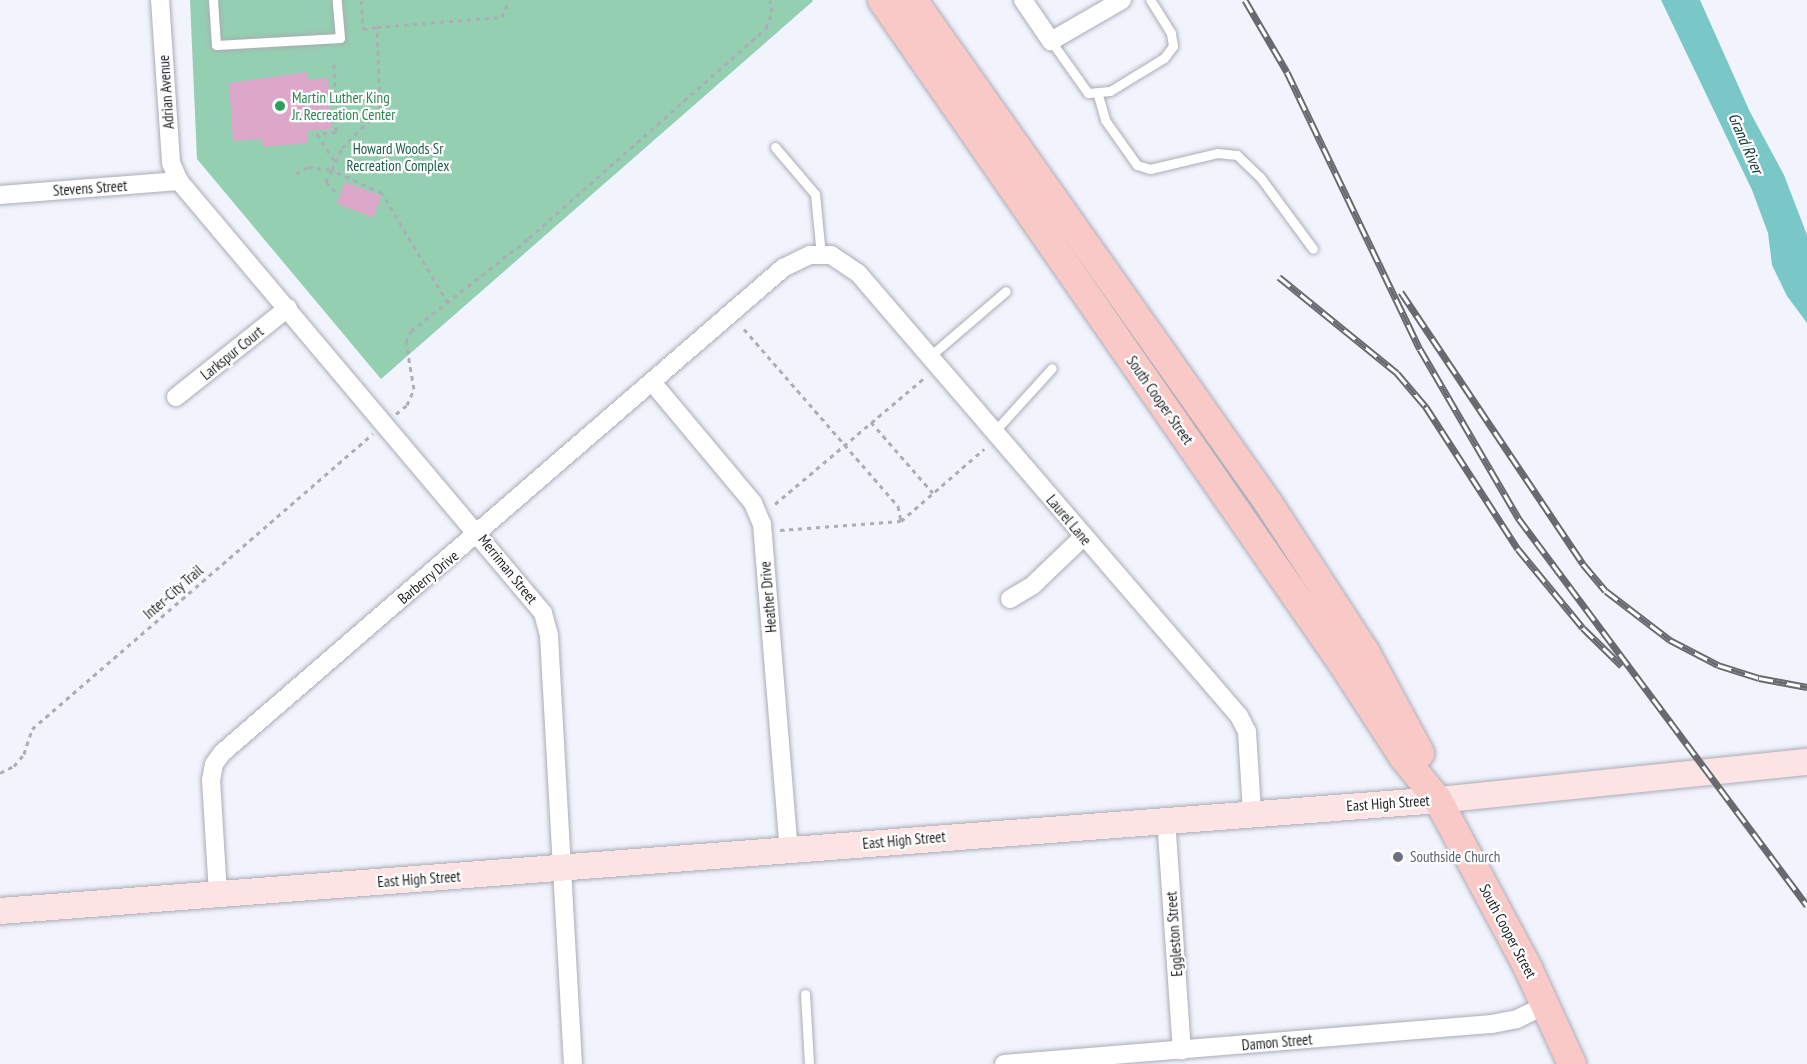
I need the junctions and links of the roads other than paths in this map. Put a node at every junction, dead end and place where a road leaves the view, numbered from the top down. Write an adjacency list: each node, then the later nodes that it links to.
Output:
1 (160, 0): 12 (street, Adrian Avenue)
2 (213, 0): 3 (lane)
3 (337, 0)
4 (882, 0): 27 (main road, South Cooper Street)
5 (913, 0): 27 (main road, South Cooper Street)
6 (1023, 0): 9 (street)
7 (1122, 0): 9 (street)
8 (1150, 0): 10 (lane)
9 (1051, 41): 10 (lane)
10 (1098, 95): 14 (lane)
11 (775, 147): 15 (lane)
12 (179, 182): 13 (street, Stevens Street); 17 (street, Merriman Street)
13 (0, 195)
14 (1313, 249)
15 (826, 255): 18 (street, Laurel Lane); 20 (street, Barberry Drive)
16 (1006, 291): 18 (lane)
17 (288, 308): 21 (street, Larkspur Court); 23 (street, Merriman Street)
18 (928, 357): 22 (street, Laurel Lane)
19 (1052, 368): 22 (lane)
20 (652, 382): 23 (street, Barberry Drive); 30 (street, Heather Drive)
21 (176, 397)
22 (994, 432): 24 (street, Laurel Lane)
23 (480, 534): 31 (street, Merriman Street); 32 (street, Barberry Drive)
24 (1083, 537): 25 (street); 28 (street, Laurel Lane)
25 (1011, 599)
26 (1807, 762): 27 (street, East High Street)
27 (1438, 800): 28 (street, East High Street); 35 (main road, South Cooper Street)
28 (1252, 812): 29 (street, East High Street)
29 (1166, 818): 30 (street, East High Street); 36 (street, Eggleston Street)
30 (789, 849): 31 (street, East High Street)
31 (559, 868): 32 (street, East High Street); 37 (street, Merriman Street)
32 (218, 894): 33 (street, East High Street)
33 (0, 911)
34 (805, 994): 38 (lane)
35 (1546, 1005): 36 (street, Damon Street); 40 (main road, South Cooper Street)
36 (1182, 1050): 39 (street, Damon Street)
37 (573, 1064)
38 (809, 1064)
39 (1004, 1064)
40 (1572, 1064)

